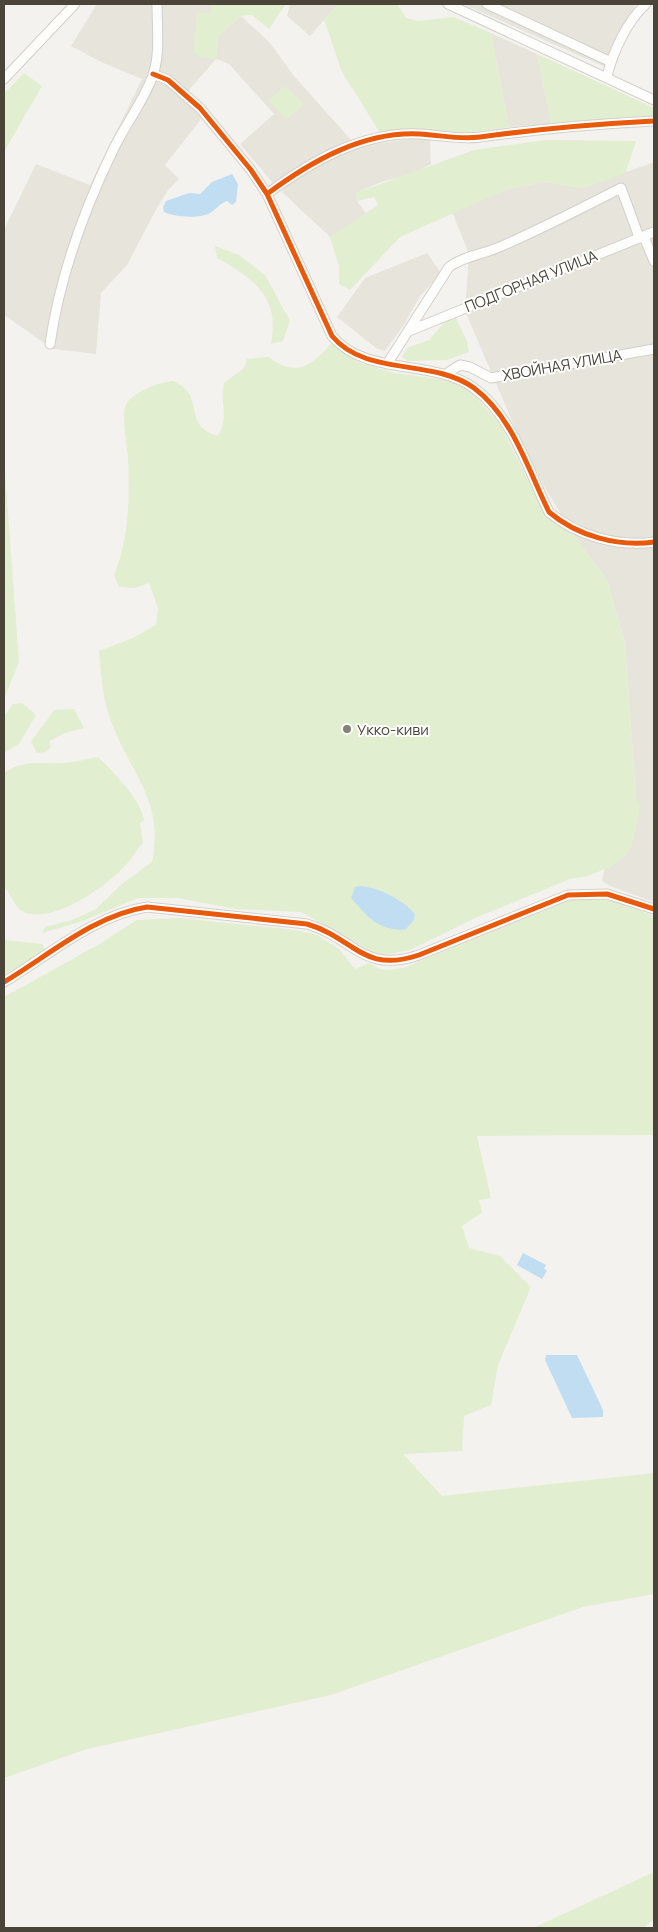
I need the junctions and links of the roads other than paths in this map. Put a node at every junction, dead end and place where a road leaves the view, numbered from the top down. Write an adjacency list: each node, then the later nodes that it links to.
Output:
1 (75, 4): 9 (street)
2 (157, 4): 7 (street)
3 (448, 4): 8 (street)
4 (487, 4): 6 (street)
5 (646, 4): 6 (street)
6 (610, 62): 8 (street)
7 (153, 74): 12 (street); 17 (street)
8 (606, 76): 10 (street)
9 (4, 79)
10 (654, 100)
11 (654, 121): 12 (street)
12 (267, 194): 19 (street)
13 (654, 232): 14 (street, ПОДГОРНАЯ УЛИЦА)
14 (641, 237): 15 (street); 16 (street, ПОДГОРНАЯ УЛИЦА); 16 (street)
15 (654, 261)
16 (408, 331): 19 (street)
17 (50, 344)
18 (654, 349): 20 (street, ХВОЙНАЯ УЛИЦА)
19 (387, 364): 20 (street)
20 (446, 374): 21 (street)
21 (654, 542)
22 (654, 909): 23 (street)
23 (4, 982)

